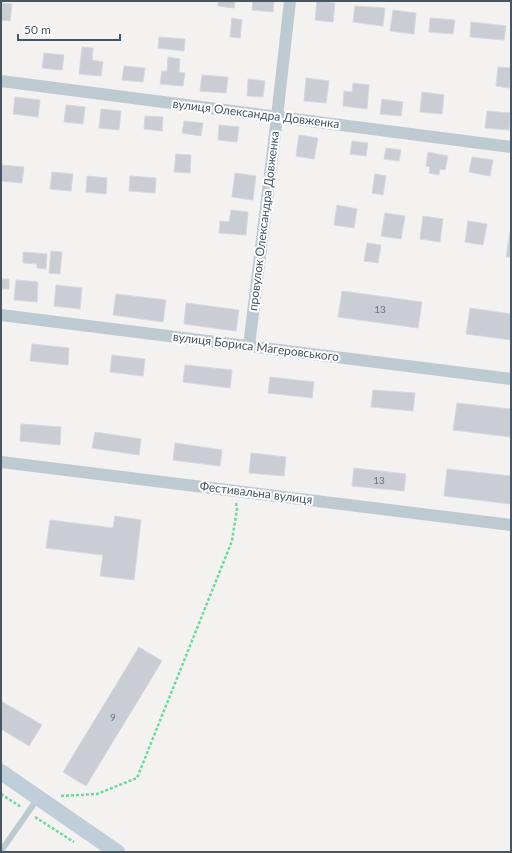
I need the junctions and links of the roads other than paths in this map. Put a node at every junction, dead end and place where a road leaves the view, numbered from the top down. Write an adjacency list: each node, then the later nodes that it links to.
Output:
1 (290, 1): 3 (street, провулок Олександра Довженка)
2 (1, 81): 3 (street, вулиця Олександра Довженка)
3 (277, 117): 4 (street, вулиця Олександра Довженка); 6 (street, провулок Олександра Довженка)
4 (511, 147)
5 (1, 315): 6 (street, вулиця Бориса Магеровського)
6 (249, 346): 7 (street, вулиця Бориса Магеровського)
7 (511, 379)
8 (1, 462): 9 (street, Фестивальна вулиця)
9 (511, 525)
10 (1, 772): 11 (street)
11 (38, 797): 12 (lane); 13 (street)
12 (1, 851)
13 (116, 852)

